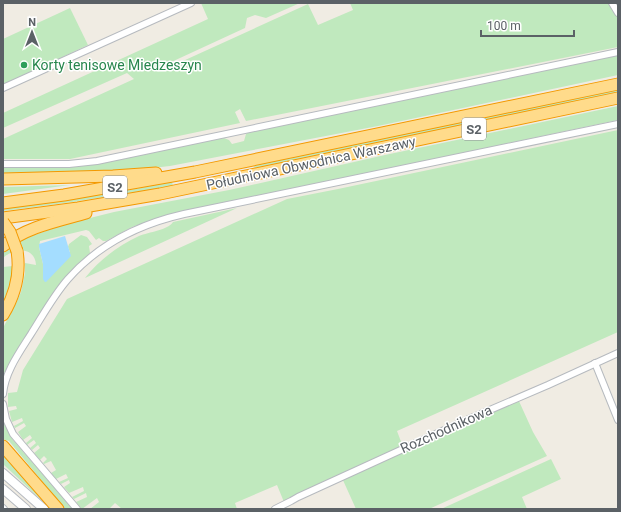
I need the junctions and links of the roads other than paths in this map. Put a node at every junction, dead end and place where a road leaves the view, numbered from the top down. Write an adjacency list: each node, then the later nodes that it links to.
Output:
1 (191, 3): 6 (street)
2 (612, 3): 3 (street)
3 (618, 13)
4 (618, 52): 9 (street)
5 (618, 84): 10 (highway, Południowa Obwodnica Warszawy / S2)
6 (3, 88)
7 (618, 98): 12 (highway, Południowa Obwodnica Warszawy / S2)
8 (618, 124): 20 (street)
9 (3, 164)
10 (195, 172): 11 (highway); 13 (highway, Południowa Obwodnica Warszawy / S2)
11 (3, 179)
12 (124, 200): 14 (highway, Południowa Obwodnica Warszawy / S2); 16 (highway)
13 (3, 203)
14 (3, 218)
15 (3, 222): 17 (highway, bridge)
16 (3, 246)
17 (3, 315)
18 (618, 352): 19 (street, Rozchodnikowa)
19 (596, 363): 22 (street); 30 (street, Rozchodnikowa)
20 (3, 394)
21 (3, 404): 29 (street)
22 (618, 420)
23 (3, 446): 28 (highway)
24 (3, 473): 27 (main road)
25 (3, 489): 26 (main road)
26 (26, 509)
27 (44, 509)
28 (58, 509)
29 (77, 509)
30 (275, 509)

